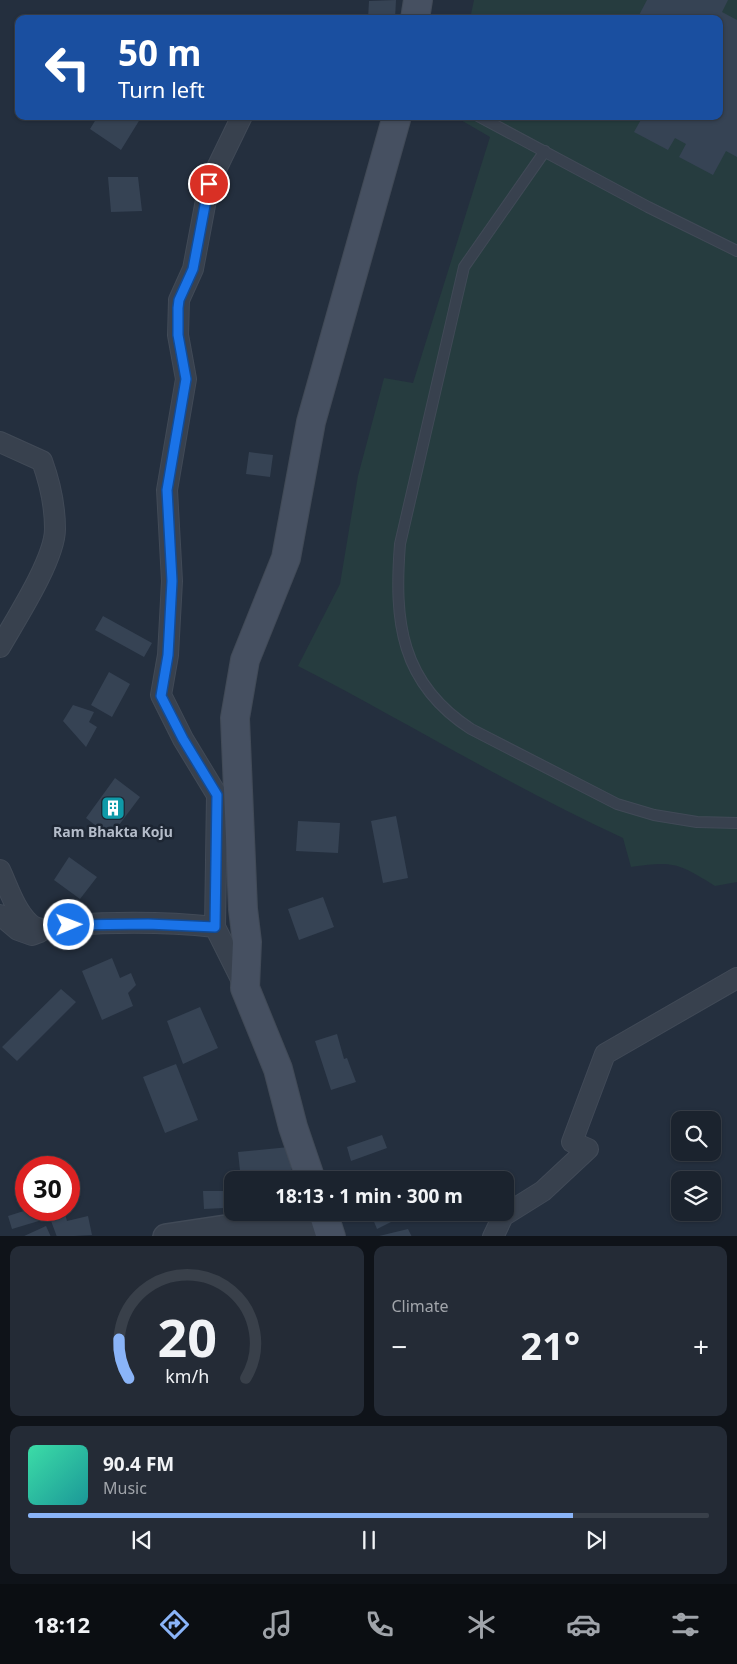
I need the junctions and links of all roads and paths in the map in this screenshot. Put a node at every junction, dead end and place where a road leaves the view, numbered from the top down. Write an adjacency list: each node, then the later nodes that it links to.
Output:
1 (418, 0): 2 (main road)
2 (416, 15)
3 (240, 120): 13 (street)
4 (396, 120): 16 (main road)
5 (486, 120): 6 (lane)
6 (545, 151): 7 (lane); 10 (lane)
7 (737, 251)
8 (0, 442): 9 (street)
9 (0, 647)
10 (737, 823)
11 (0, 870): 14 (street)
12 (0, 914): 14 (street)
13 (215, 927): 14 (street); 16 (street)
14 (47, 930)
15 (737, 978): 20 (street)
16 (245, 988): 17 (main road)
17 (308, 1171)
18 (327, 1224): 19 (street)
19 (166, 1236)
20 (493, 1236)

